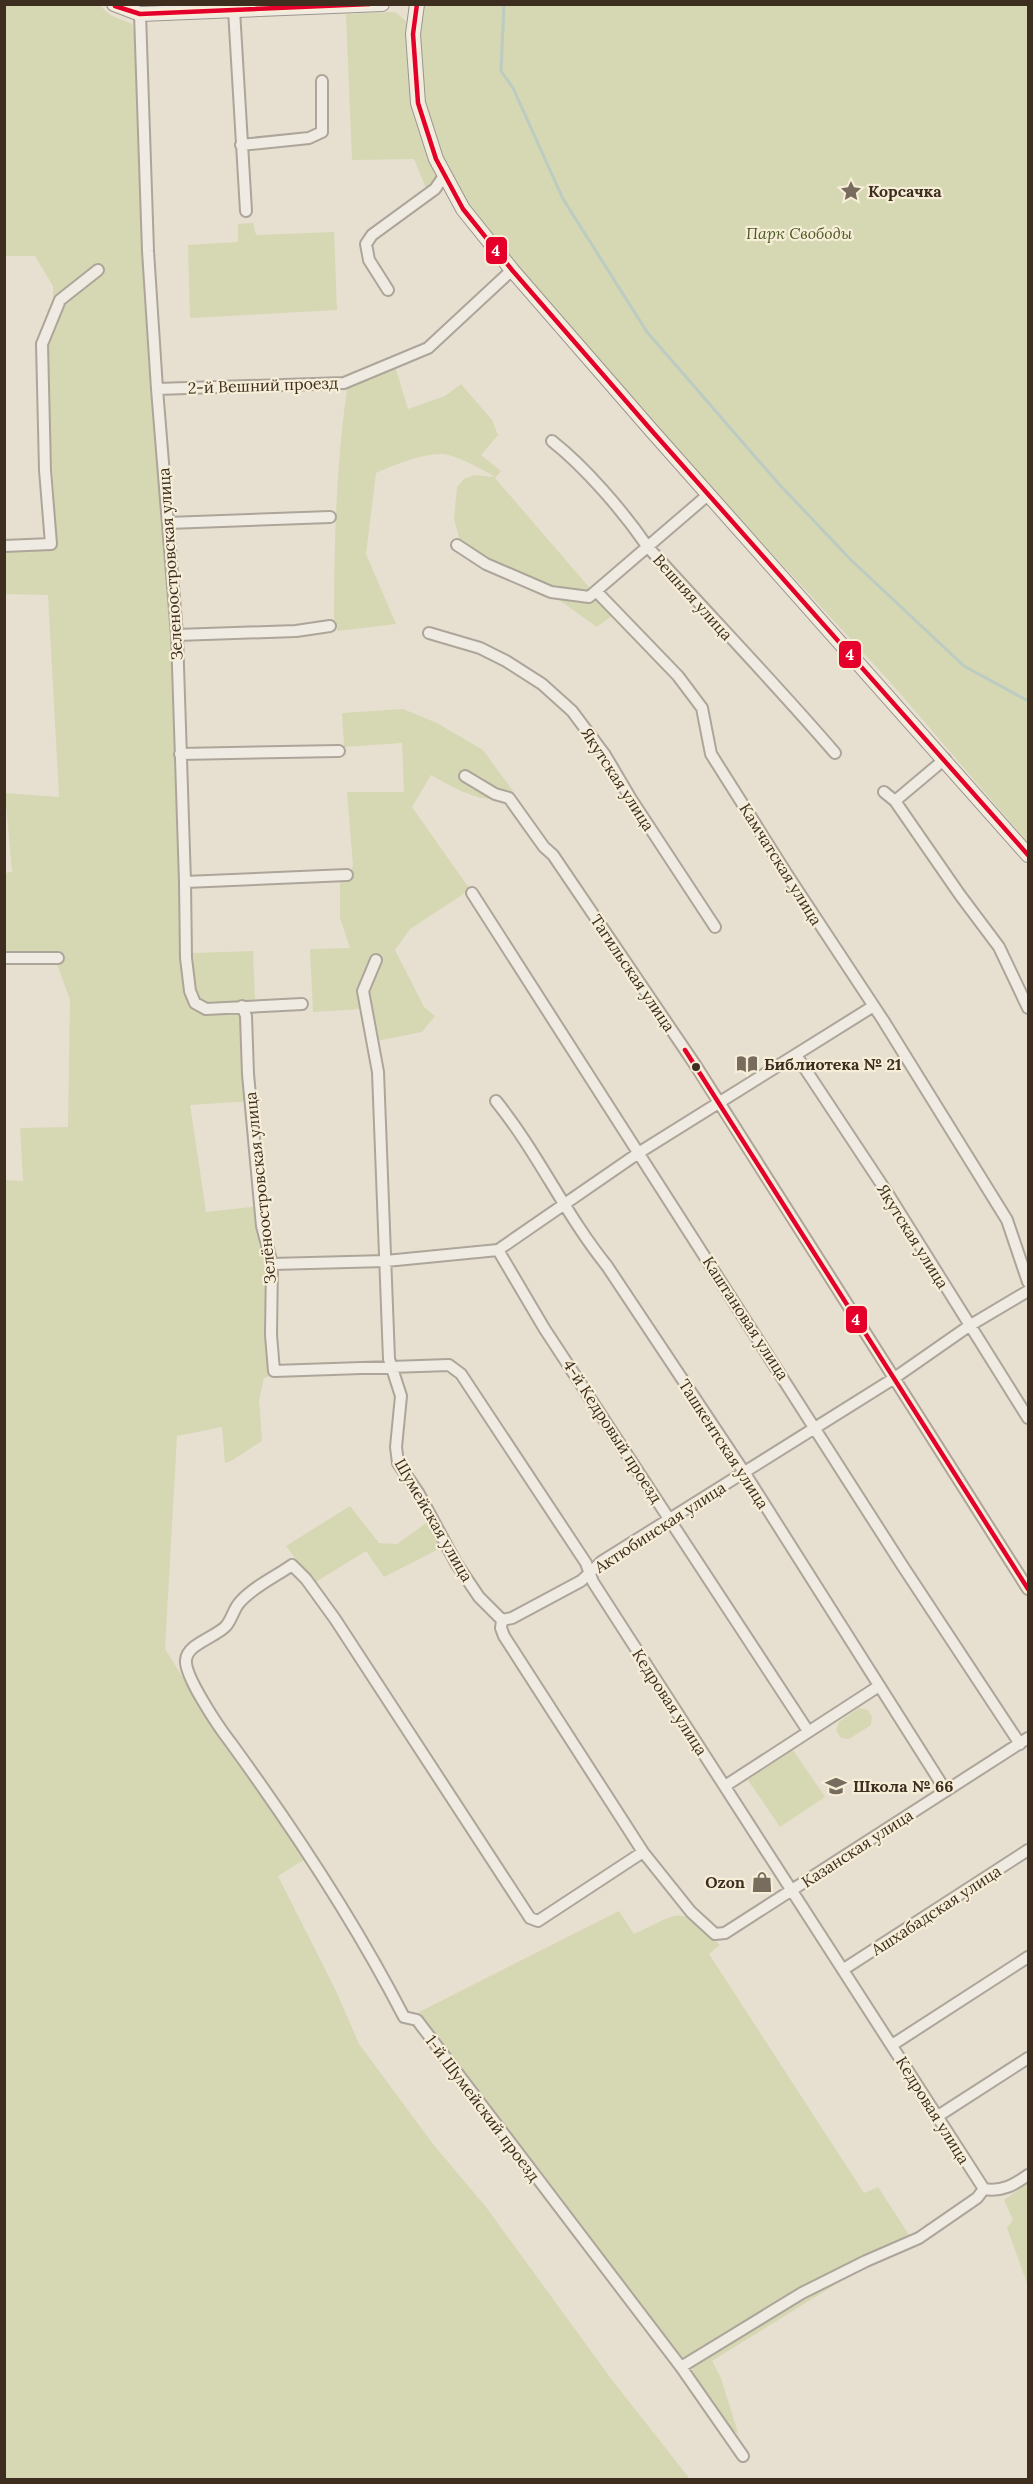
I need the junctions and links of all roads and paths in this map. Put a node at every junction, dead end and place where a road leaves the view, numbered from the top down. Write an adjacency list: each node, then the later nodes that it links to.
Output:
1 (382, 4): 4 (main road)
2 (417, 4): 8 (main road)
3 (114, 5): 5 (main road)
4 (234, 10): 5 (main road); 7 (street)
5 (140, 14): 13 (street, Зеленоостровская улица)
6 (322, 81): 7 (street)
7 (241, 145): 9 (street)
8 (444, 176): 11 (main road); 12 (street)
9 (246, 211)
10 (98, 270): 19 (street)
11 (512, 270): 13 (street, 2-й Вешний проезд); 15 (main road)
12 (388, 290)
13 (156, 389): 17 (street, Зеленоостровская улица)
14 (552, 441): 20 (street, Вешняя улица)
15 (709, 495): 20 (street); 28 (main road)
16 (330, 517): 17 (street)
17 (168, 523): 24 (street, Зеленоостровская улица)
18 (457, 545): 21 (street)
19 (4, 546)
20 (647, 546): 21 (street); 26 (street, Вешняя улица)
21 (596, 591): 42 (street, Камчатская улица)
22 (330, 626): 24 (street)
23 (429, 633): 36 (street, Якутская улица)
24 (177, 634): 27 (street, Зеленоостровская улица)
25 (339, 751): 27 (street)
26 (835, 753)
27 (180, 754): 34 (street, Зеленоостровская улица)
28 (945, 759): 31 (street); 32 (main road)
29 (465, 776): 46 (street, Тагильская улица)
30 (884, 792): 31 (street)
31 (895, 801): 43 (street)
32 (1029, 855)
33 (347, 875): 34 (street)
34 (185, 882): 41 (street, Зеленоостровская улица)
35 (472, 893): 47 (street, Каштановая улица)
36 (714, 927)
37 (4, 958): 38 (street)
38 (58, 958)
39 (376, 960): 50 (street, Шумейская улица)
40 (302, 1004): 41 (street, Зеленоостровская улица)
41 (242, 1006): 51 (street, Зелёноостровская улица)
42 (872, 1007): 44 (street); 52 (street, Камчатская улица)
43 (1029, 1008)
44 (796, 1055): 46 (street); 54 (street, Якутская улица)
45 (496, 1101): 48 (street, Ташкентская улица)
46 (719, 1104): 47 (street); 57 (street, Тагильская улица)
47 (640, 1152): 48 (street); 59 (street, Каштановая улица)
48 (564, 1203): 49 (street); 60 (street, Ташкентская улица)
49 (498, 1250): 50 (street); 61 (street, 4-й Кедровый проезд)
50 (386, 1261): 51 (street); 55 (street, Шумейская улица)
51 (272, 1264): 56 (street, Зелёноостровская улица)
52 (1029, 1282)
53 (1029, 1291): 54 (street, Актюбинская улица)
54 (969, 1326): 57 (street, Актюбинская улица); 58 (street, Якутская улица)
55 (391, 1367): 56 (street, Кедровая улица); 62 (street, Кедровая улица); 64 (street, Шумейская улица)
56 (274, 1371)
57 (893, 1379): 59 (street, Актюбинская улица); 63 (street, Тагильская улица)
58 (1029, 1418)
59 (816, 1428): 60 (street, Актюбинская улица); 67 (street, Каштановая улица)
60 (744, 1472): 61 (street, Актюбинская улица); 65 (street, Ташкентская улица)
61 (670, 1519): 62 (street, Актюбинская улица); 66 (street, 4-й Кедровый проезд)
62 (589, 1574): 64 (street, Актюбинская улица); 68 (street, Кедровая улица)
63 (1029, 1589)
64 (502, 1620): 71 (street, Шумейская улица)
65 (879, 1686): 66 (street); 69 (street, Ташкентская улица)
66 (808, 1731): 68 (street)
67 (1024, 1741): 69 (street, Казанская улица)
68 (725, 1786): 72 (street, Кедровая улица)
69 (946, 1791): 72 (street, Казанская улица)
70 (1029, 1850): 75 (street, Ашхабадская улица)
71 (644, 1852): 73 (street, Шумейская улица); 81 (street, 1-й Шумейский проезд)
72 (792, 1891): 73 (street, Казанская улица); 75 (street, Кедровая улица)
73 (716, 1934)
74 (1029, 1956): 76 (street)
75 (844, 1969): 76 (street, Кедровая улица)
76 (892, 2045): 78 (street, Кедровая улица)
77 (1029, 2058): 78 (street)
78 (938, 2116): 80 (street, Кедровая улица)
79 (1029, 2175): 80 (street)
80 (984, 2189): 81 (street)
81 (681, 2367): 82 (street, 1-й Шумейский проезд)
82 (743, 2456)

